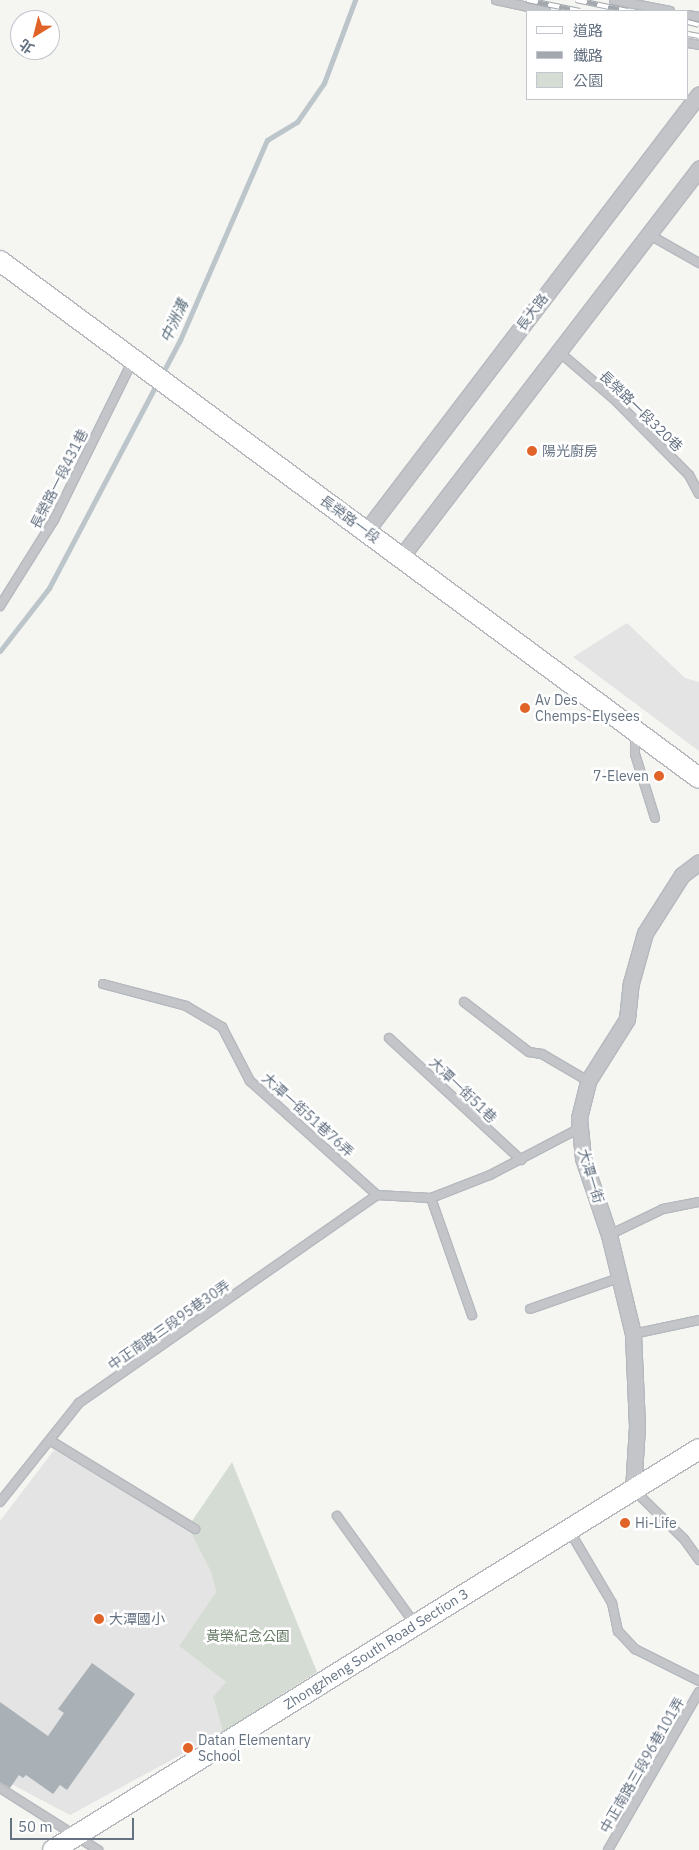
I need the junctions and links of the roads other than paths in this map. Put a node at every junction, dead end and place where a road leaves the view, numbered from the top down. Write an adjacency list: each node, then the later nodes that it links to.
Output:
1 (496, 0): 3 (lane)
2 (614, 0): 4 (lane)
3 (541, 10)
4 (665, 10)
5 (699, 94): 13 (street, 長大路)
6 (699, 168): 7 (street)
7 (648, 234): 9 (lane); 10 (street)
8 (0, 261): 11 (street, 長榮路一段)
9 (699, 263)
10 (558, 351): 12 (lane, 長榮路一段320巷); 14 (street)
11 (132, 360): 13 (street, 長榮路一段); 15 (lane, 長榮路一段431巷)
12 (699, 494)
13 (366, 531): 14 (street, 長榮路一段)
14 (401, 557): 16 (street, 長榮路一段)
15 (0, 606)
16 (635, 732): 17 (street, 長榮路一段); 18 (lane)
17 (699, 778)
18 (655, 818)
19 (699, 862): 23 (street, 大潭一街)
20 (103, 984): 26 (lane, 大潭一街51巷76弄)
21 (464, 1002): 23 (lane)
22 (389, 1038): 25 (lane, 大潭一街51巷)
23 (588, 1081): 24 (street, 大潭一街)
24 (580, 1128): 25 (lane); 29 (street, 大潭一街)
25 (521, 1160): 27 (lane)
26 (377, 1195): 27 (lane); 35 (lane, 中正南路三段95巷30弄)
27 (431, 1198): 32 (lane)
28 (699, 1202): 29 (lane)
29 (609, 1236): 30 (street, 大潭一街)
30 (619, 1278): 31 (lane); 34 (street, 大潭一街)
31 (530, 1309)
32 (472, 1315)
33 (699, 1320): 34 (lane)
34 (633, 1334): 37 (street, 大潭一街)
35 (51, 1441): 38 (lane, 中正南路三段95巷30弄); 40 (lane)
36 (699, 1449): 37 (street, Zhongzheng South Road Section 3)
37 (633, 1490): 41 (street, Zhongzheng South Road Section 3); 42 (lane)
38 (0, 1502)
39 (337, 1516): 43 (lane)
40 (195, 1528)
41 (569, 1530): 43 (street, Zhongzheng South Road Section 3); 44 (lane)
42 (699, 1560)
43 (415, 1624): 47 (street, Zhongzheng South Road Section 3)
44 (699, 1681)
45 (699, 1692): 50 (lane, 中正南路三段96巷101弄)
46 (0, 1788): 47 (lane)
47 (77, 1834): 48 (street, Zhongzheng South Road Section 3); 49 (lane)
48 (53, 1850)
49 (98, 1850)
50 (608, 1850)

